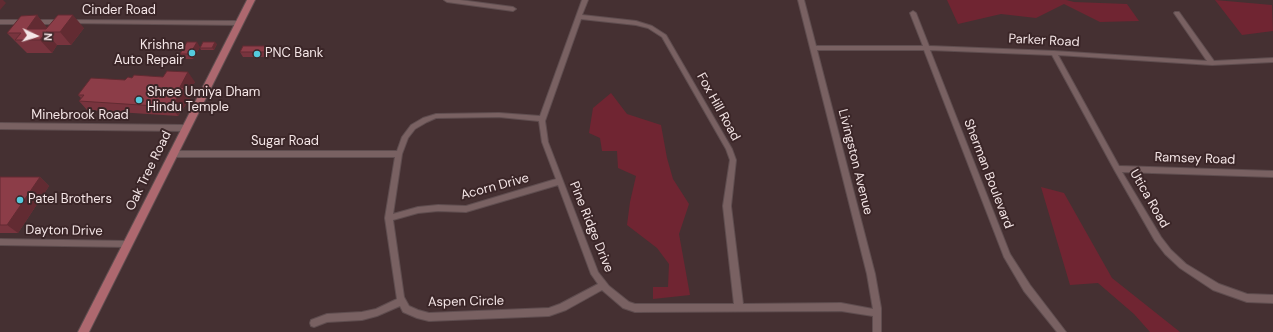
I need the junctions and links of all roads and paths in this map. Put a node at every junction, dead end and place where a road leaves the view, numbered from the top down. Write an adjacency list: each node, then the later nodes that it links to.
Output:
1 (251, 0): 10 (main road, Oak Tree Road)
2 (447, 0): 5 (street)
3 (585, 0): 8 (street, Pine Ridge Drive)
4 (801, 0): 11 (street, Livingston Avenue)
5 (513, 10)
6 (913, 13): 12 (street, Sherman Boulevard)
7 (1177, 13): 15 (street)
8 (579, 17): 16 (street, Pine Ridge Drive); 30 (street, Fox Hill Road)
9 (0, 22): 10 (street, Cinder Road)
10 (238, 23): 18 (main road, Oak Tree Road)
11 (813, 48): 12 (street, Parker Road); 31 (street, Livingston Avenue)
12 (927, 48): 13 (street, Parker Road); 35 (street, Sherman Boulevard)
13 (1054, 53): 15 (street, Parker Road); 21 (street, Utica Road)
14 (1273, 60): 15 (street, Parker Road)
15 (1212, 63)
16 (543, 119): 20 (street); 23 (street, Pine Ridge Drive)
17 (0, 126): 18 (street, Minebrook Road)
18 (185, 128): 19 (main road, Oak Tree Road)
19 (172, 154): 20 (street, Sugar Road); 26 (main road, Oak Tree Road)
20 (399, 154): 24 (street)
21 (1117, 169): 22 (street, Ramsey Road); 28 (street, Utica Road)
22 (1273, 174)
23 (560, 181): 24 (street, Acorn Drive); 27 (street, Pine Ridge Drive)
24 (389, 218): 29 (street)
25 (0, 242): 26 (street, Dayton Drive)
26 (127, 244): 33 (main road, Oak Tree Road)
27 (603, 285): 29 (street, Aspen Circle); 30 (street, Pine Ridge Drive)
28 (1273, 300)
29 (402, 301): 32 (street)
30 (739, 308): 31 (street, Pine Ridge Drive)
31 (877, 313): 34 (street, Livingston Avenue)
32 (314, 323)
33 (83, 332)
34 (877, 332)
35 (1062, 332)

